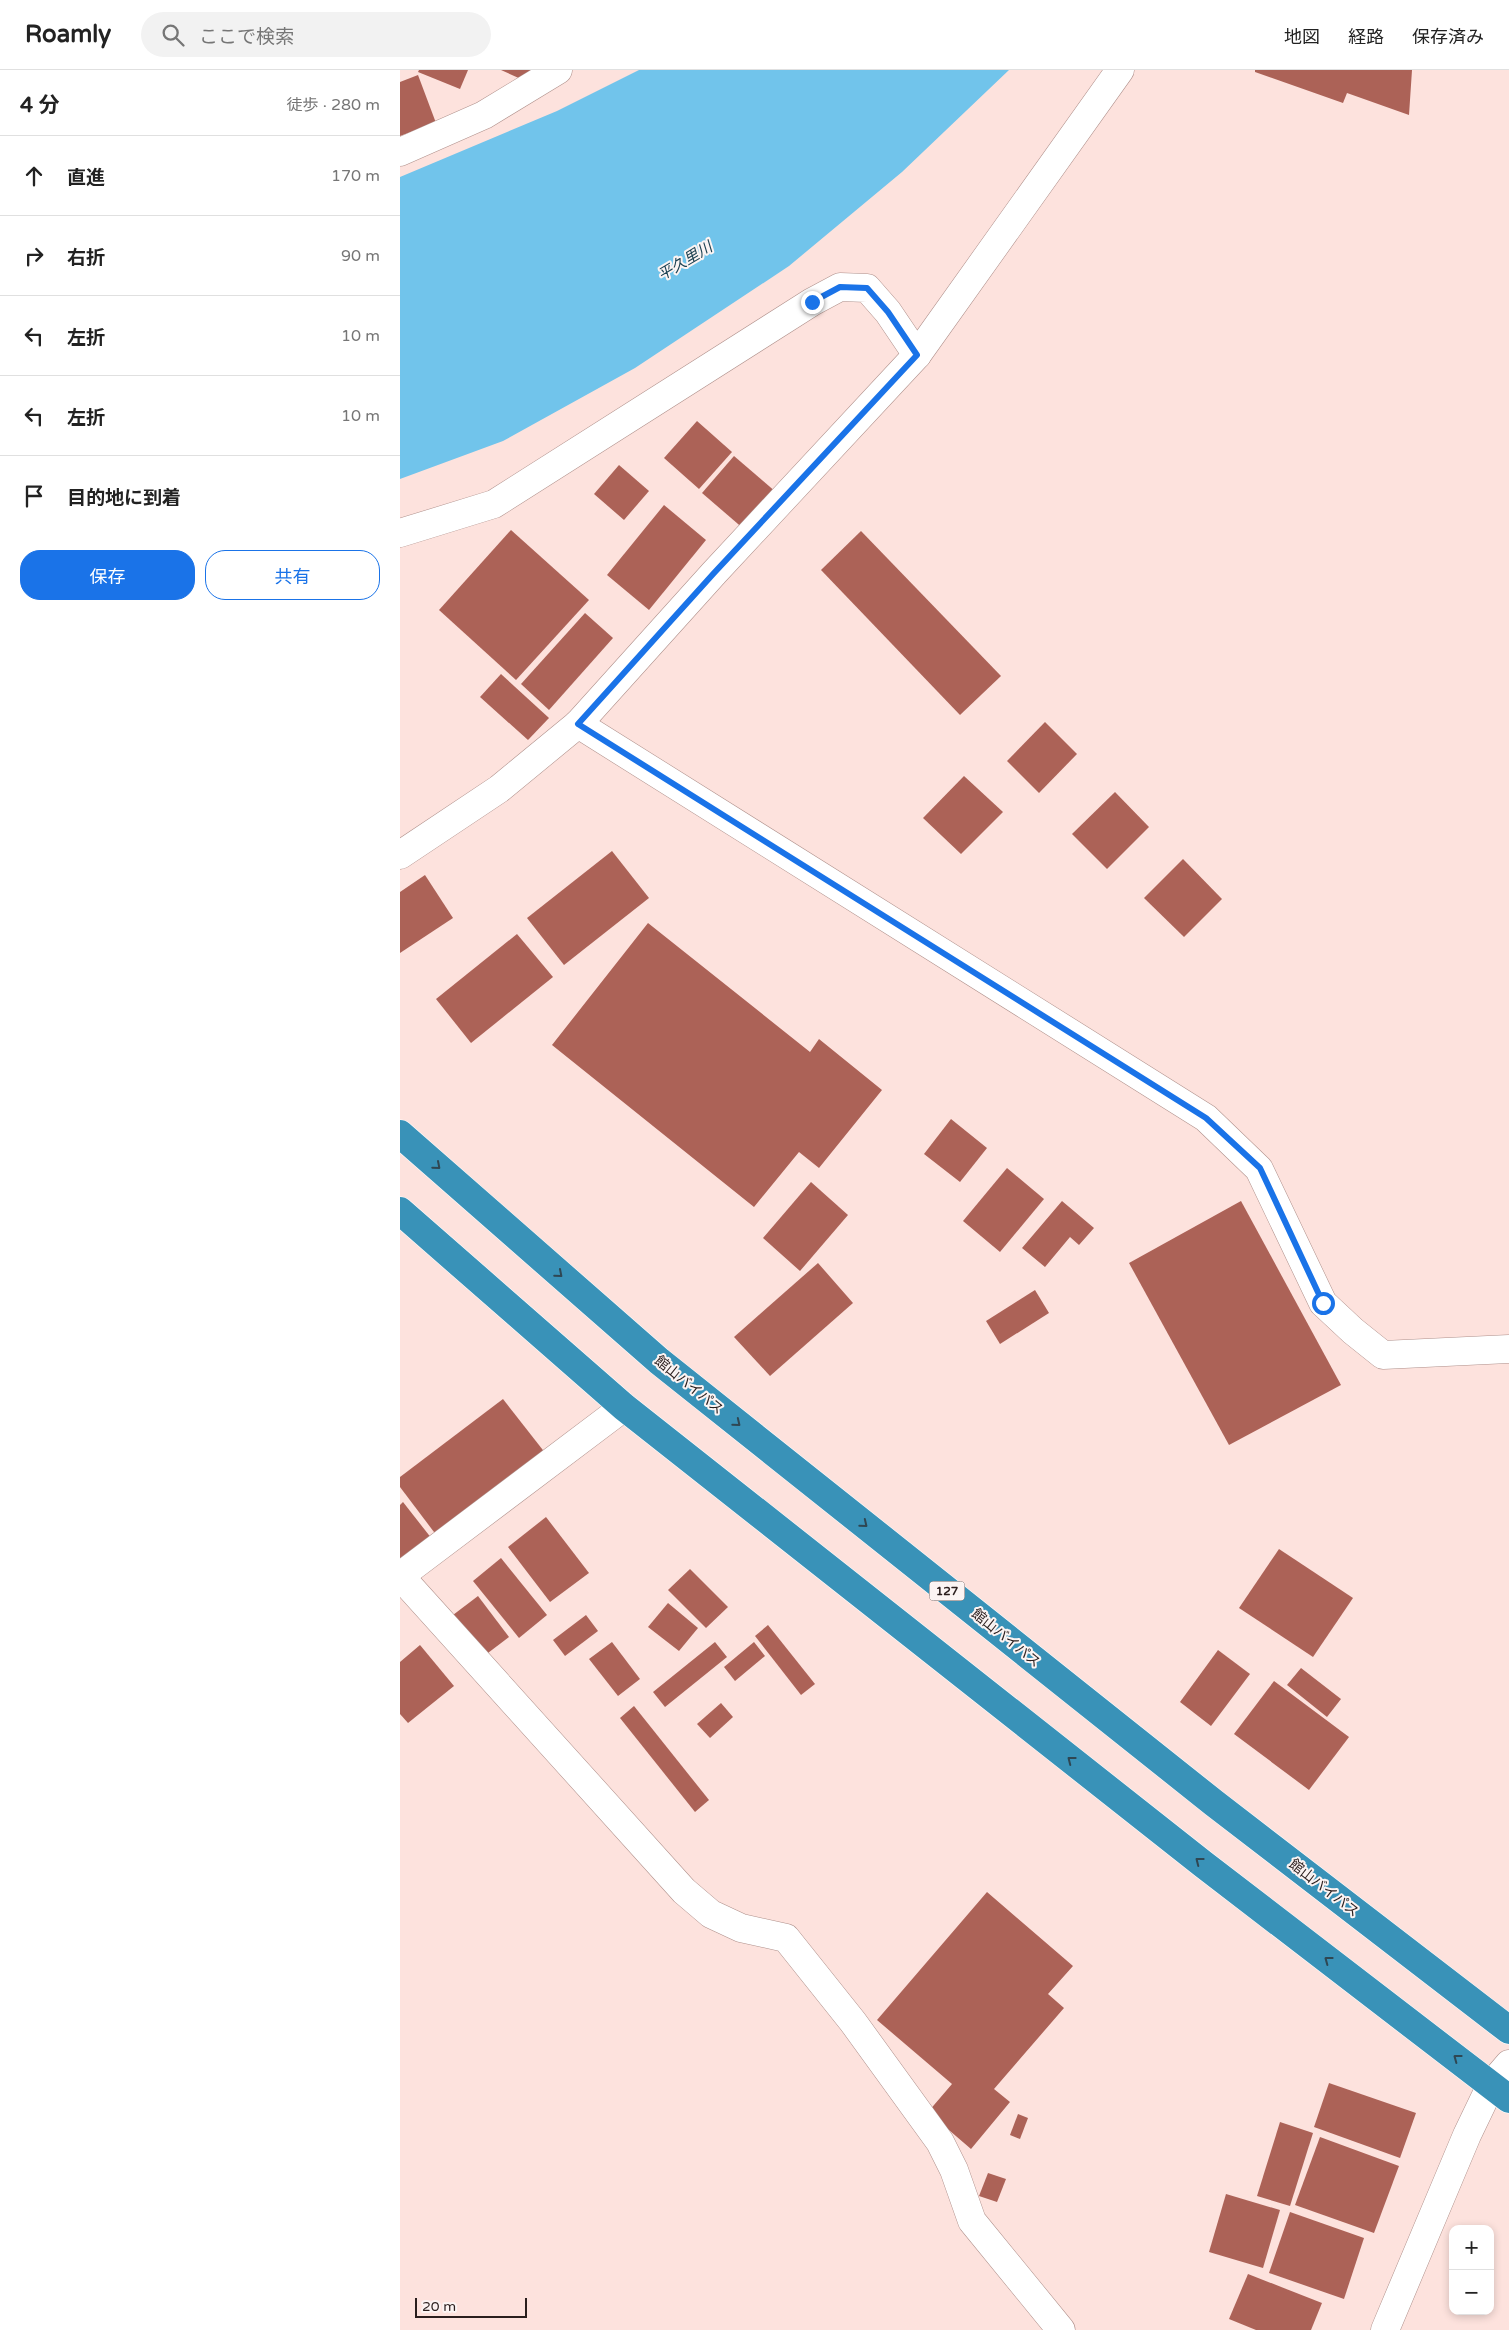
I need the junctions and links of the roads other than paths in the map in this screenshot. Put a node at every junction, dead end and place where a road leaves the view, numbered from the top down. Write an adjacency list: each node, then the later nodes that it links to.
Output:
1 (558, 70): 3 (street)
2 (1120, 70): 4 (street)
3 (400, 152)
4 (917, 355): 5 (street); 6 (street)
5 (400, 533)
6 (578, 724): 7 (street); 10 (street)
7 (400, 855)
8 (400, 1134): 13 (highway, 館山バイパス / 127, one-way to 13)
9 (400, 1211): 11 (highway)
10 (1509, 1349)
11 (624, 1407): 12 (street); 15 (highway, one-way to 11)
12 (400, 1576): 16 (street)
13 (1509, 2030)
14 (1509, 2064): 15 (street)
15 (1500, 2092): 17 (street)
16 (1061, 2330)
17 (1386, 2330)

